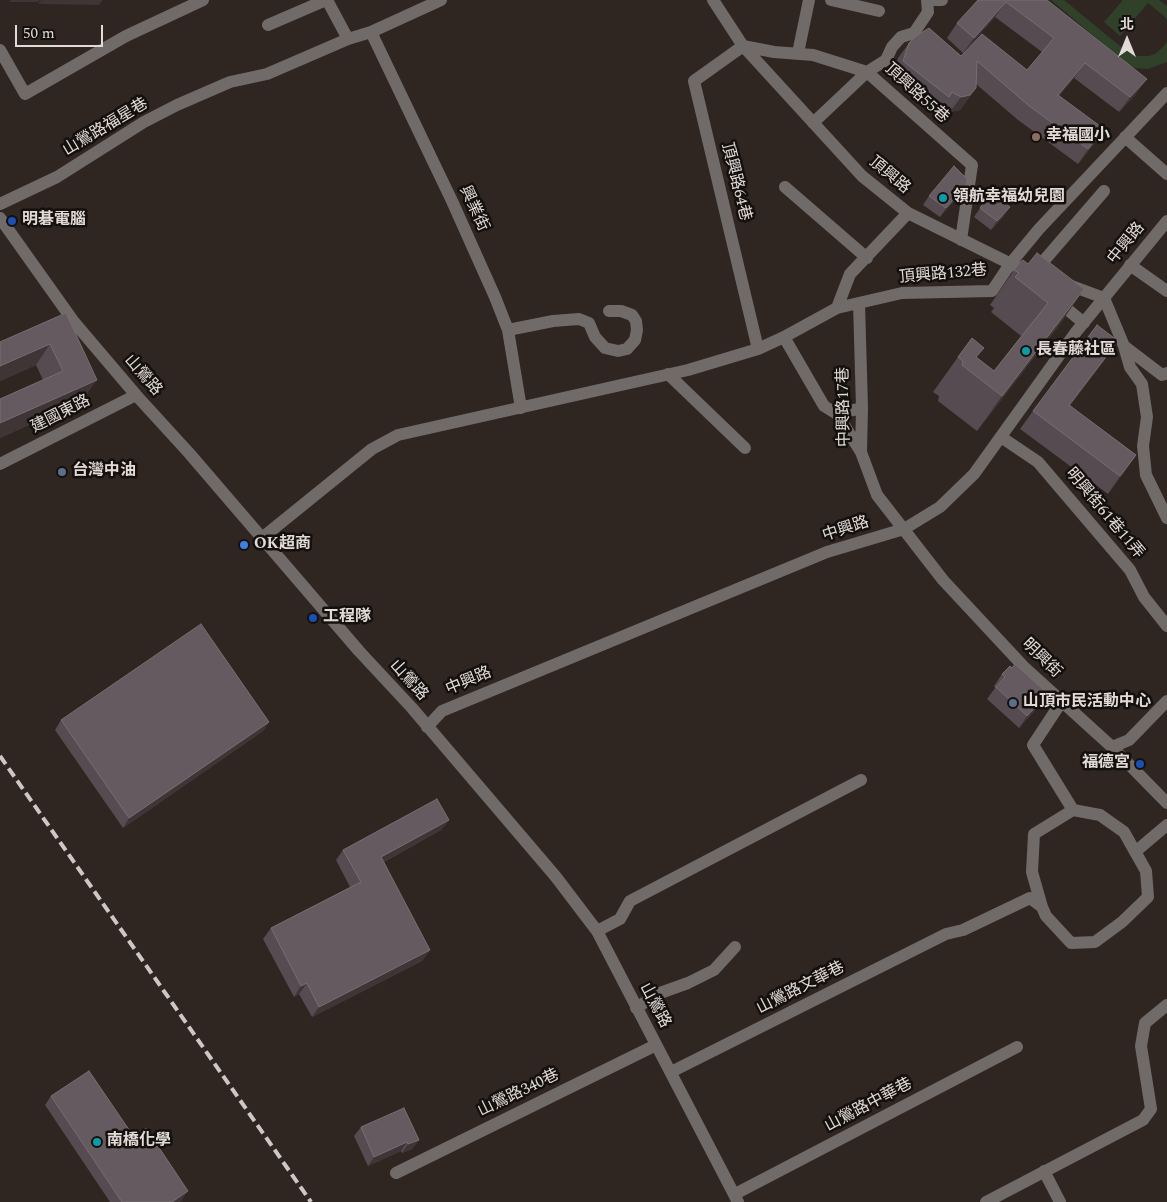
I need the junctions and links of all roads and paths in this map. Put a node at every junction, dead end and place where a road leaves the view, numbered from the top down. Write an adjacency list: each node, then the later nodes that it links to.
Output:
1 (203, 0): 15 (street)
2 (327, 0): 11 (street); 13 (street)
3 (441, 0): 12 (street, 山鶯路福星巷)
4 (713, 0): 14 (street, 頂興路)
5 (809, 0): 16 (street)
6 (831, 0): 10 (street)
7 (927, 0): 17 (street)
8 (935, 0): 9 (street)
9 (942, 0)
10 (879, 11)
11 (268, 25)
12 (371, 32): 13 (street, 山鶯路福星巷); 42 (street, 興業街)
13 (348, 39): 26 (street, 山鶯路福星巷)
14 (743, 46): 16 (street, 頂興路55巷); 21 (street, 頂興路); 45 (street, 頂興路64巷)
15 (0, 50)
16 (798, 54): 17 (street, 頂興路55巷)
17 (867, 72): 21 (street); 30 (street, 頂興路55巷)
18 (1167, 93): 20 (street)
19 (1167, 103): 20 (street)
20 (1149, 111): 22 (street)
21 (813, 123): 27 (street, 頂興路)
22 (1125, 137): 23 (street); 32 (street)
23 (1167, 174)
24 (785, 188): 31 (street)
25 (1104, 191): 32 (street, 頂興路)
26 (0, 204)
27 (908, 213): 30 (street, 頂興路); 31 (street)
28 (0, 218): 48 (street, 山鶯路)
29 (1167, 221): 33 (street, 中興路)
30 (961, 240): 32 (street, 頂興路)
31 (866, 258): 39 (street)
32 (1010, 264): 38 (street, 頂興路132巷)
33 (1130, 265): 35 (street); 37 (street, 中興路)
34 (1060, 282): 37 (street)
35 (1167, 291)
36 (1047, 293): 41 (street)
37 (1104, 298): 41 (street, 中興路); 44 (street)
38 (859, 303): 39 (street, 頂興路132巷); 50 (street, 中興路17巷)
39 (837, 308): 43 (street)
40 (609, 311): 42 (street)
41 (1084, 323): 52 (street, 中興路)
42 (508, 330): 49 (street, 興業街)
43 (784, 337): 45 (street); 51 (street)
44 (1124, 346): 46 (street); 56 (street)
45 (758, 349): 47 (street)
46 (1167, 373)
47 (668, 374): 49 (street); 53 (street)
48 (136, 395): 55 (street, 建國東路); 58 (street, 山鶯路)
49 (521, 408): 58 (street)
50 (862, 408): 51 (street); 54 (street, 中興路17巷)
51 (837, 414): 54 (street)
52 (1001, 437): 57 (street, 中興路); 59 (street, 明興街61巷11弄)
53 (745, 448)
54 (860, 452): 57 (street, 中興路17巷)
55 (0, 464)
56 (1167, 518)
57 (904, 529): 60 (street, 明興街); 62 (street, 中興路)
58 (262, 538): 62 (street, 山鶯路)
59 (1167, 626)
60 (1062, 700): 63 (street, 明興街); 66 (street)
61 (1167, 701): 63 (street)
62 (427, 727): 70 (street, 山鶯路)
63 (1112, 747): 65 (street, 明興街)
64 (861, 780): 70 (street)
65 (1167, 803)
66 (1073, 810): 68 (street); 69 (street)
67 (1167, 825): 68 (street)
68 (1136, 852): 69 (street)
69 (1042, 907): 76 (street, 山鶯路文華巷)
70 (597, 931): 73 (street, 山鶯路)
71 (735, 947): 73 (street)
72 (1167, 1005): 77 (street)
73 (636, 1008): 74 (street, 山鶯路)
74 (656, 1045): 76 (street, 山鶯路); 78 (street, 山鶯路340巷)
75 (1017, 1047): 79 (street, 山鶯路中華巷)
76 (671, 1072): 79 (street, 山鶯路)
77 (1044, 1171): 80 (street); 81 (street)
78 (396, 1173)
79 (737, 1198)
80 (986, 1202)
81 (1060, 1202)

